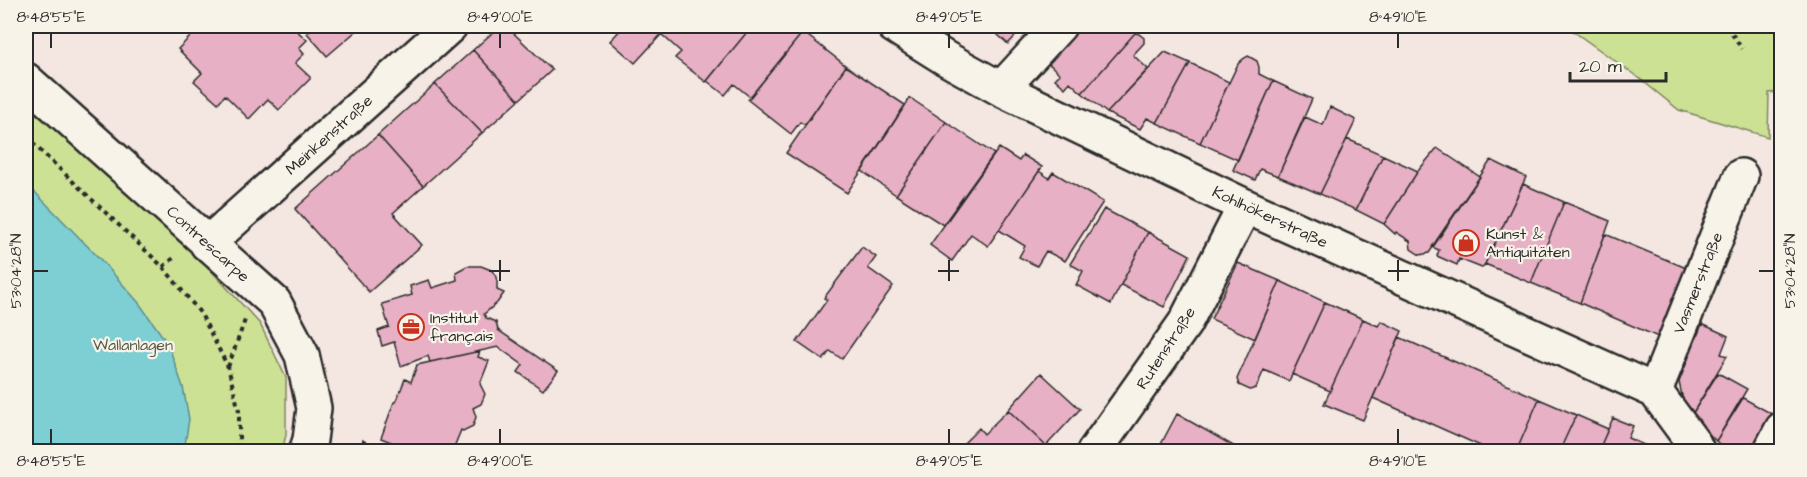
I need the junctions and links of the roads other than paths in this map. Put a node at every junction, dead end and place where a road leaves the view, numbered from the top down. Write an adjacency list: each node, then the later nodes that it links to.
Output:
1 (450, 26): 8 (street, Meinkenstraße)
2 (894, 26): 5 (street, Kohlhökerstraße)
3 (1059, 26): 5 (street)
4 (26, 80): 8 (street, Contrescarpe)
5 (1000, 89): 7 (street, Kohlhökerstraße)
6 (1741, 176): 9 (street, Vasmerstraße)
7 (1245, 206): 9 (street, Kohlhökerstraße); 12 (street, Rutenstraße)
8 (207, 244): 11 (street, Contrescarpe)
9 (1654, 391): 13 (street)
10 (1782, 429): 14 (street)
11 (306, 452)
12 (1094, 452)
13 (1698, 452)
14 (1770, 452)

